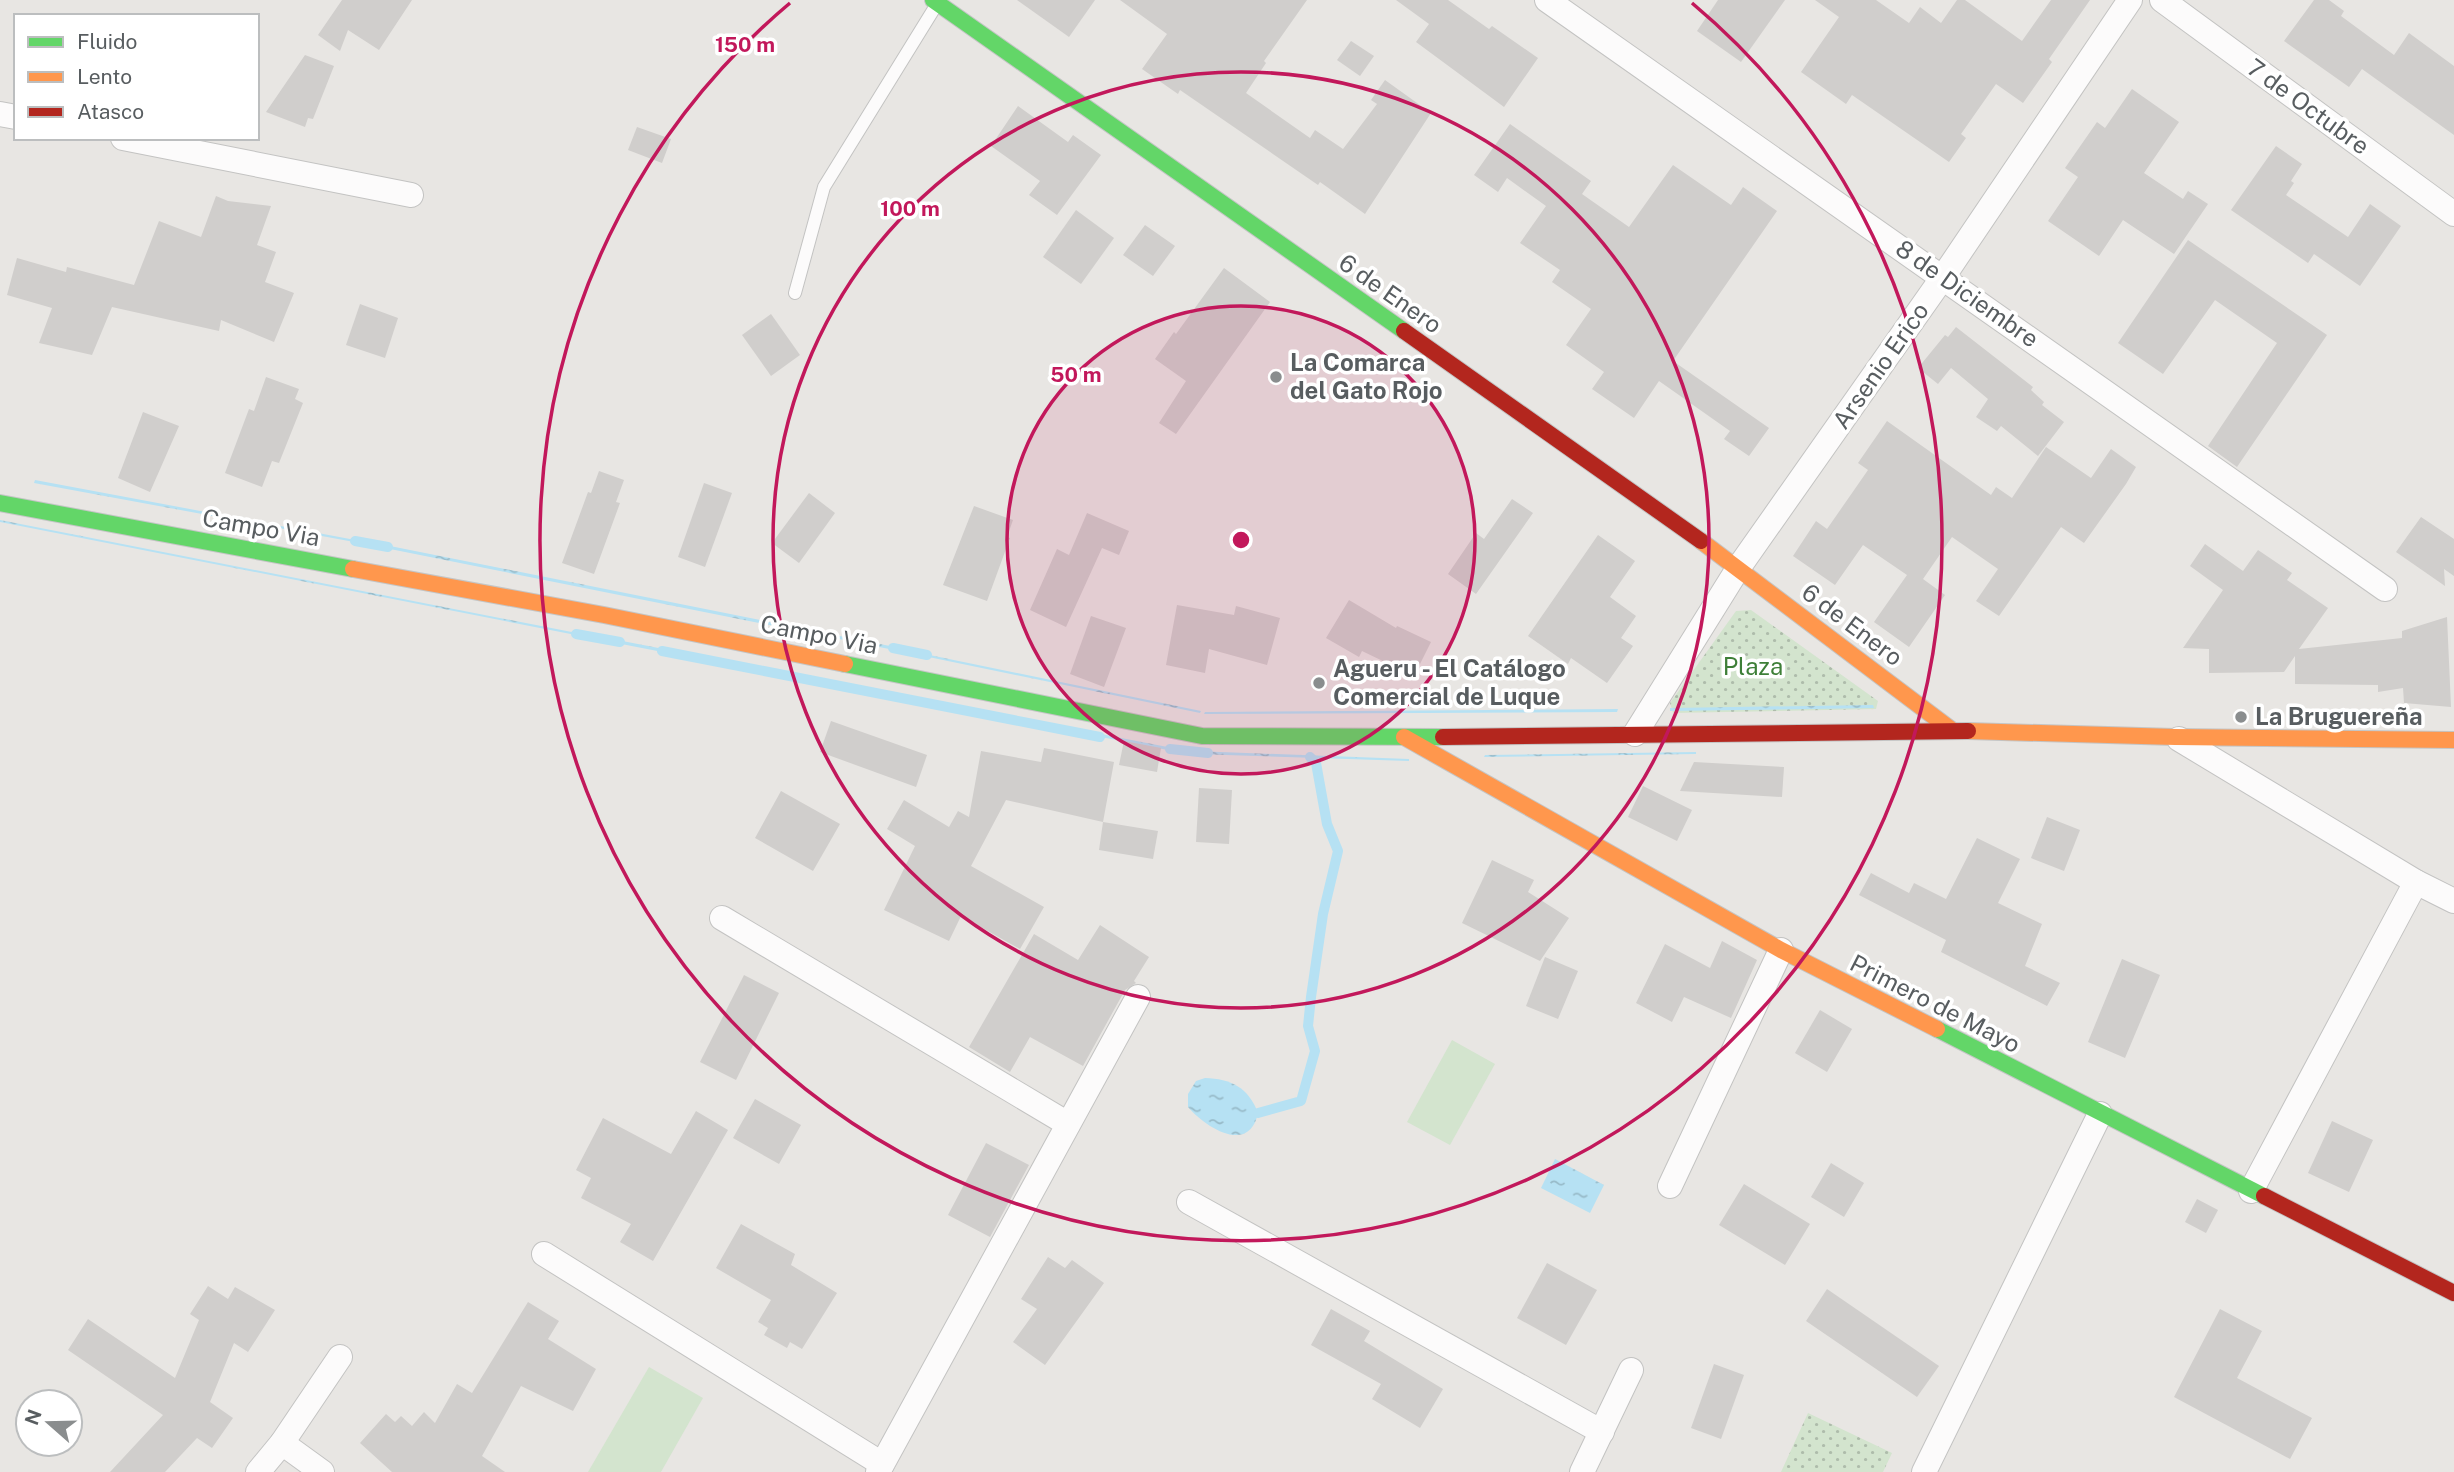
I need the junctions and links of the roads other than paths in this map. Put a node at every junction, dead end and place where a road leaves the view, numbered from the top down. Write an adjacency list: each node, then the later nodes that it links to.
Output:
1 (1547, 0): 8 (street, 8 de Diciembre)
2 (2130, 0): 8 (street, Arsenio Erico)
3 (2162, 0): 7 (street, 7 de Octubre)
4 (937, 1): 9 (lane); 11 (street, 6 de Enero)
5 (133, 140): 6 (street)
6 (411, 195)
7 (2454, 214)
8 (1943, 277): 11 (street, Arsenio Erico); 12 (street, 8 de Diciembre)
9 (795, 293)
10 (0, 503): 15 (street, Campo Via)
11 (1739, 567): 13 (street, 6 de Enero); 14 (street, Arsenio Erico)
12 (2385, 589)
13 (1953, 731): 14 (street, Campo Via); 16 (street, Campo Via)
14 (1635, 734): 15 (street, Campo Via)
15 (1404, 737): 21 (street, Primero de Mayo)
16 (2175, 737): 17 (street, Campo Via); 18 (street)
17 (2454, 740)
18 (2416, 882): 19 (street); 26 (street)
19 (2454, 901)
20 (722, 918): 24 (street)
21 (1781, 950): 23 (street, Primero de Mayo); 25 (street)
22 (1138, 997): 24 (street)
23 (2100, 1114): 26 (street, Primero de Mayo); 38 (street)
24 (1068, 1124): 34 (street)
25 (1670, 1186)
26 (2251, 1191): 29 (street, Primero de Mayo)
27 (1189, 1202): 32 (street)
28 (544, 1254): 34 (street)
29 (2454, 1293)
30 (340, 1357): 33 (street)
31 (1631, 1370): 32 (street)
32 (1602, 1432): 37 (street)
33 (282, 1443): 35 (street); 36 (street)
34 (879, 1468)
35 (258, 1472)
36 (322, 1472)
37 (1582, 1472)
38 (1924, 1472)

